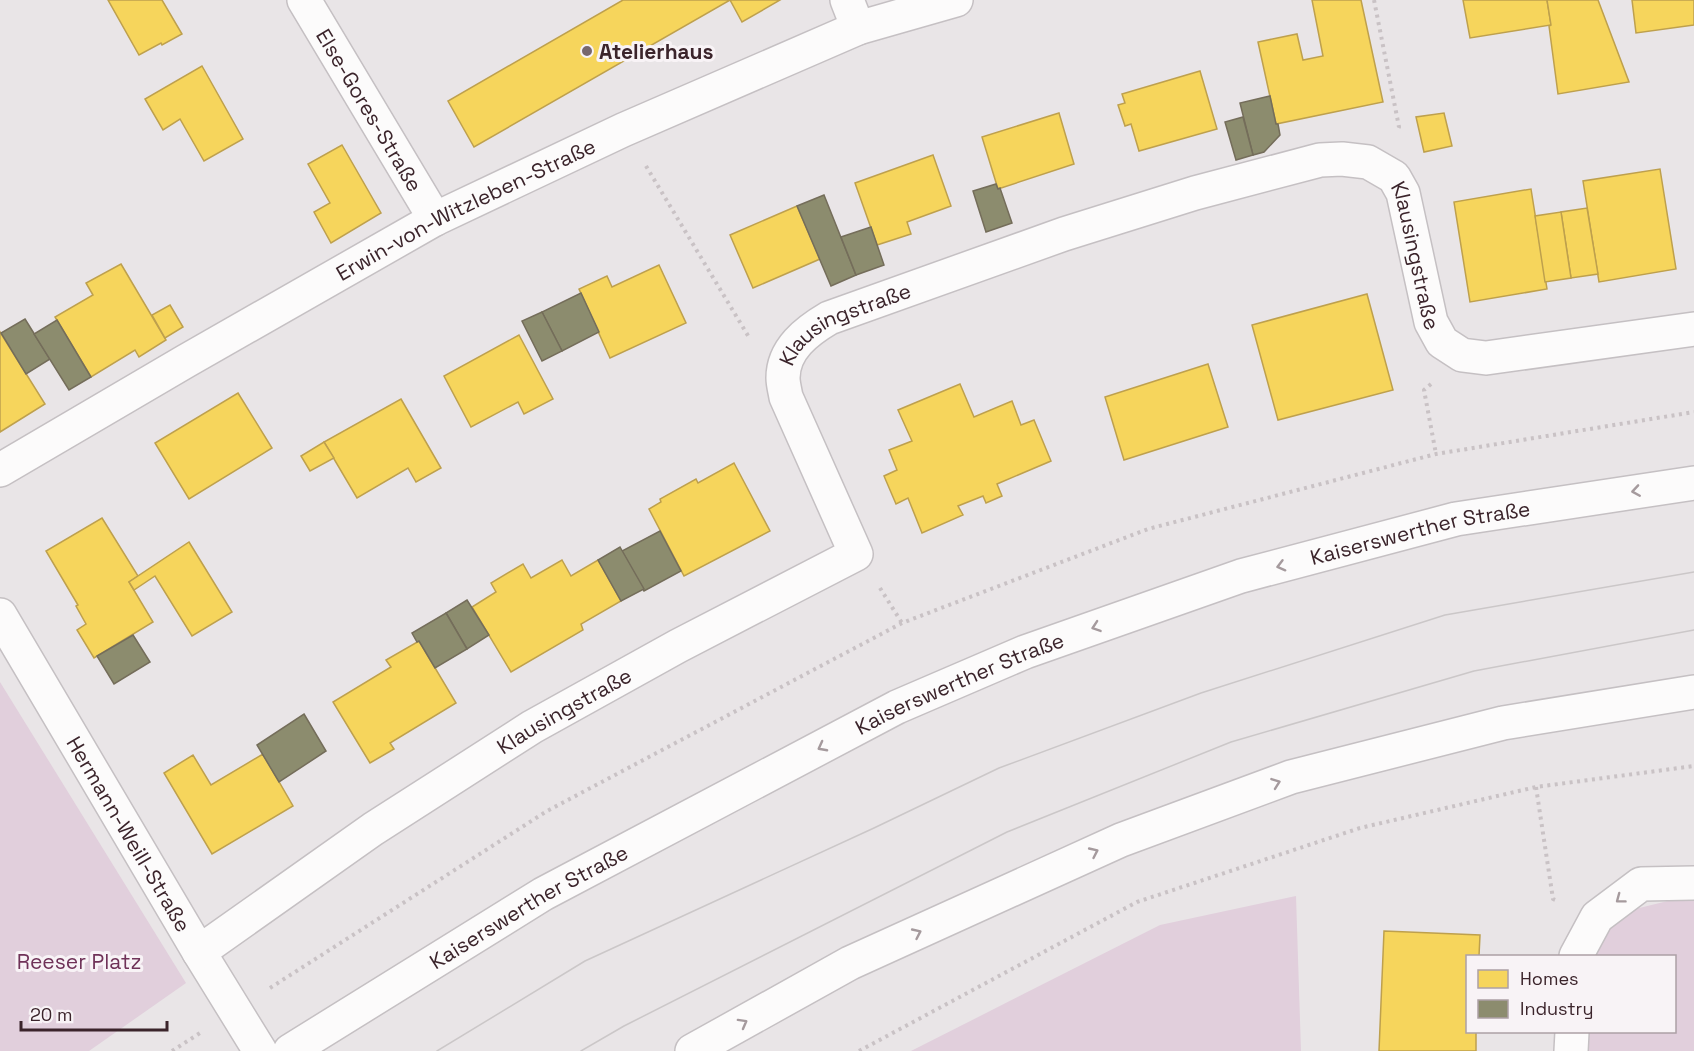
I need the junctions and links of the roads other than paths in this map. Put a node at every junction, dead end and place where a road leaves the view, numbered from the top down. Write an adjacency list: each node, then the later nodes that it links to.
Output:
1 (304, 0): 4 (street, Else-Gores-Straße)
2 (956, 0): 3 (street, Erwin-von-Witzleben-Straße)
3 (853, 14): 4 (street, Erwin-von-Witzleben-Straße)
4 (435, 219): 6 (street, Erwin-von-Witzleben-Straße)
5 (1694, 329): 11 (street, Klausingstraße)
6 (0, 470)
7 (1694, 483): 15 (street, Kaiserswerther Straße, one-way to 15)
8 (0, 615): 11 (street, Hermann-Weill-Straße)
9 (1694, 692): 16 (street, one-way to 9)
10 (1694, 883): 12 (street, one-way to 12)
11 (199, 952): 14 (street, Hermann-Weill-Straße)
12 (1577, 955)
13 (1572, 1033): 17 (street)
14 (260, 1051)
15 (290, 1051)
16 (692, 1051)
17 (1571, 1051)

